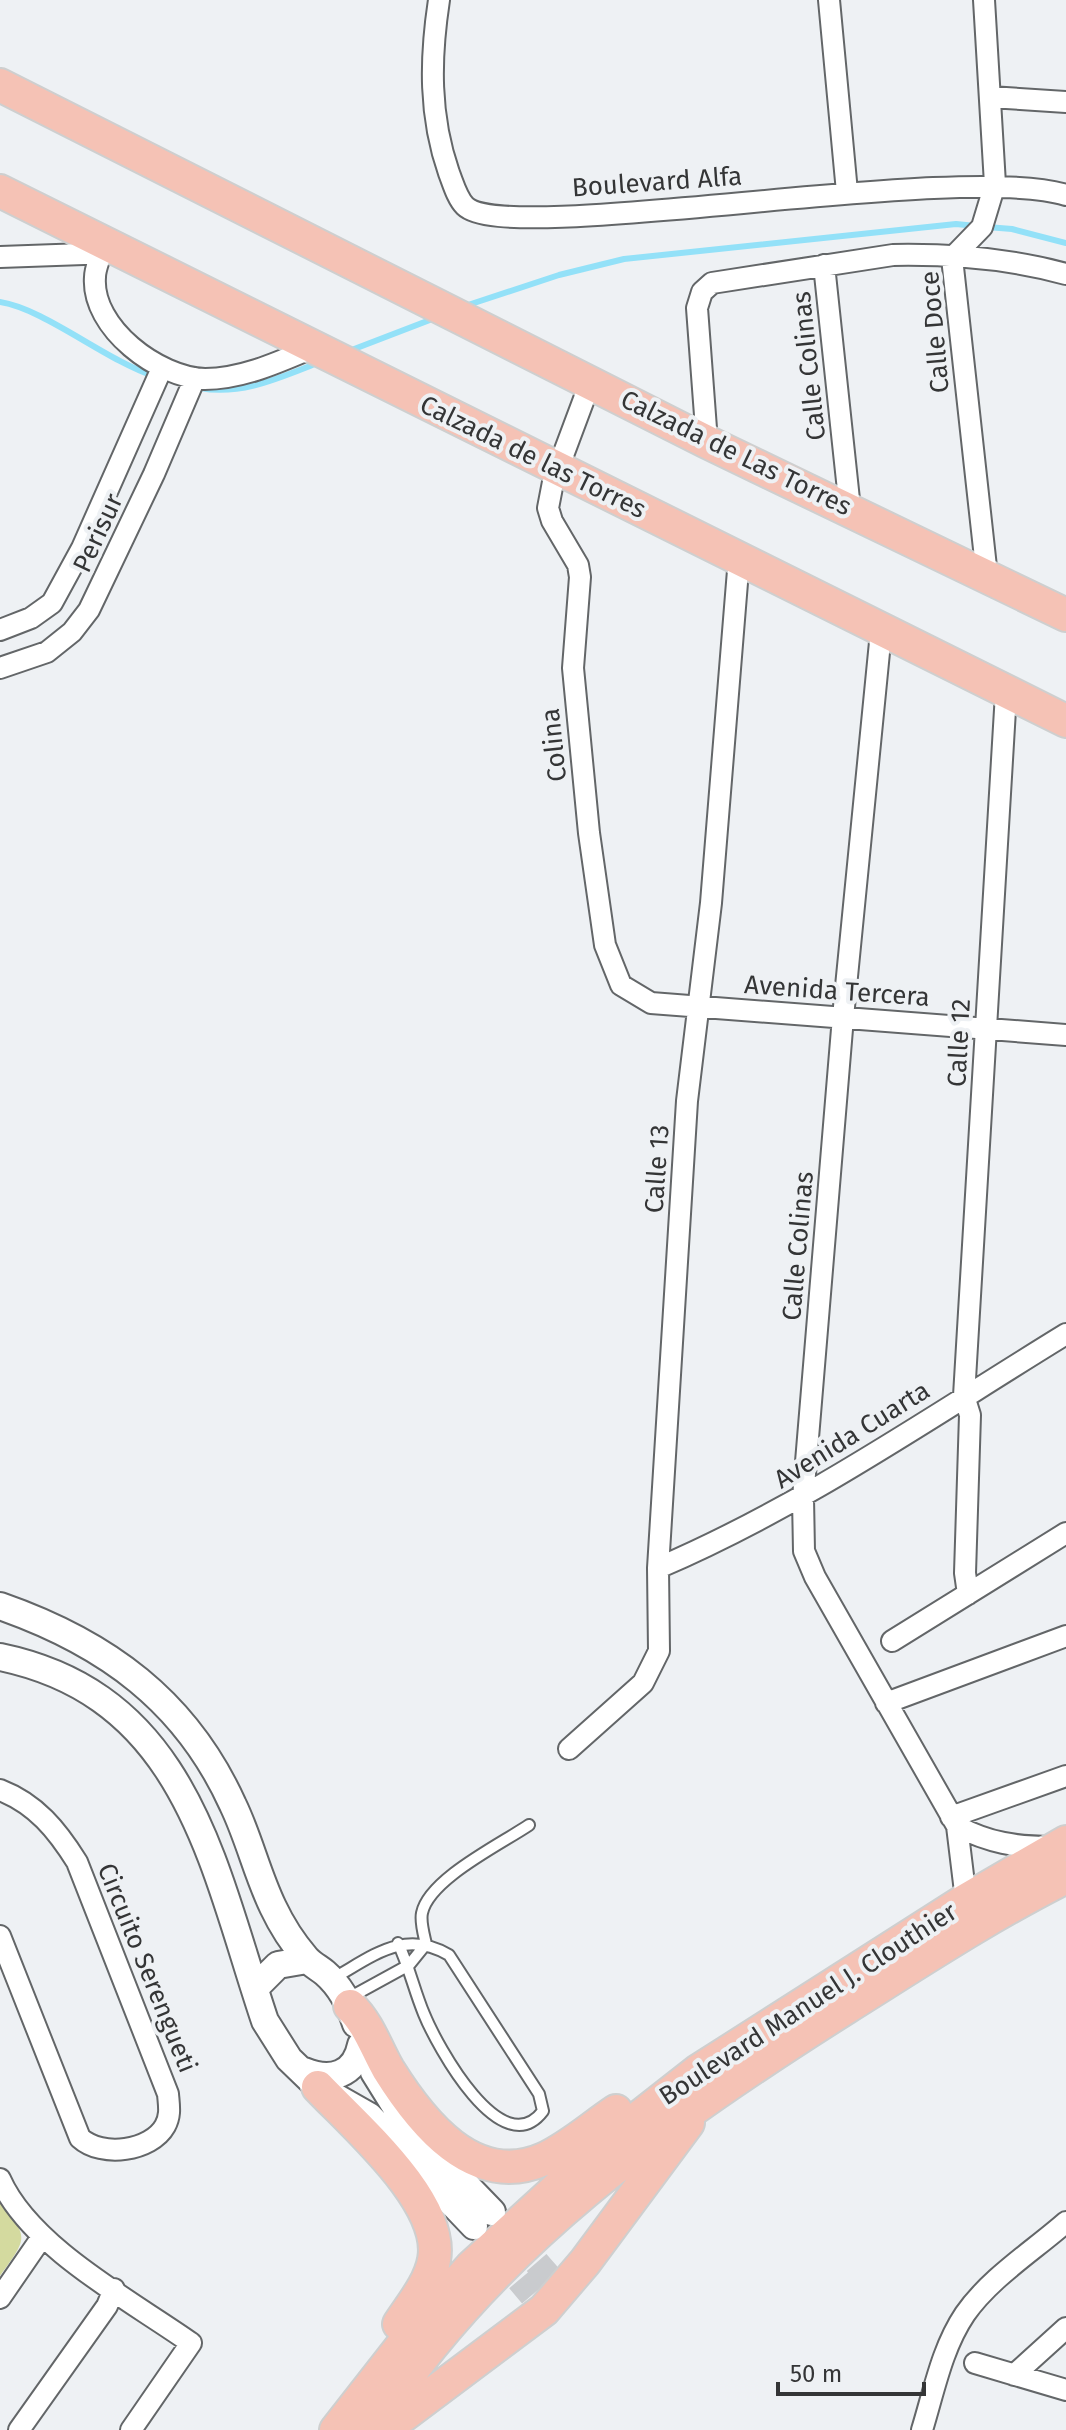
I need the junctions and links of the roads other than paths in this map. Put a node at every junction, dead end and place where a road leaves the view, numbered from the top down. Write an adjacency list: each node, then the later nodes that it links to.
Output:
1 (439, 0): 9 (street, Boulevard Alfa)
2 (829, 0): 9 (street)
3 (984, 0): 5 (street, Calle Doce)
4 (0, 85): 19 (main road, Calzada de Las Torres)
5 (990, 97): 6 (street); 7 (street, Calle Doce)
6 (1066, 102)
7 (995, 184): 9 (street, Boulevard Alfa); 10 (street, Boulevard Alfa); 13 (street, Calle Doce)
8 (0, 191): 11 (main road, Calzada de las Torres)
9 (847, 192)
10 (1066, 195)
11 (112, 253): 12 (street); 16 (main road, Calzada de las Torres); 17 (street)
12 (0, 257)
13 (952, 258): 14 (street); 15 (street); 24 (street, Calle Doce)
14 (824, 265): 20 (street); 22 (street, Calle Colinas)
15 (1066, 274)
16 (312, 348): 18 (street); 21 (main road, Calzada de las Torres)
17 (162, 368): 18 (street); 26 (street, Perisur)
18 (195, 378): 28 (street, Perisur)
19 (590, 383): 20 (main road, Calzada de Las Torres); 21 (street, Colina)
20 (707, 442): 22 (main road, Calzada de Las Torres)
21 (559, 468): 23 (main road, Calzada de las Torres); 31 (street, Colina)
22 (850, 509): 24 (main road, Calzada de Las Torres)
23 (739, 558): 27 (main road, Calzada de las Torres); 32 (street, Calle 13)
24 (987, 576): 25 (main road, Calzada de Las Torres)
25 (1066, 615)
26 (0, 630)
27 (881, 632): 29 (main road, Calzada de las Torres); 33 (street, Calle Colinas)
28 (0, 668)
29 (1006, 693): 30 (main road, Calzada de las Torres); 34 (street, Calle 12)
30 (1066, 721)
31 (651, 1003): 32 (street, Avenida Tercera)
32 (698, 1007): 33 (street, Avenida Tercera); 40 (street, Calle 13)
33 (843, 1017): 34 (street, Avenida Tercera); 38 (street, Calle Colinas)
34 (986, 1029): 35 (street, Avenida Tercera); 37 (street, Calle 12)
35 (1066, 1035)
36 (1066, 1334): 37 (street, Avenida Cuarta)
37 (964, 1396): 38 (street, Avenida Cuarta); 41 (street, Calle 12)
38 (803, 1498): 40 (street, Avenida Cuarta); 46 (street, Calle Colinas)
39 (1066, 1533): 41 (street)
40 (658, 1568): 47 (street, Calle 13)
41 (968, 1594): 44 (street)
42 (0, 1606): 58 (street)
43 (1066, 1636): 46 (street)
44 (892, 1641)
45 (0, 1657): 60 (street)
46 (886, 1703): 50 (street, Calle Colinas)
47 (569, 1749)
48 (1066, 1776): 50 (street)
49 (0, 1790): 55 (street, Circuito Serengueti)
50 (954, 1822): 52 (street); 54 (street, Calle Colinas)
51 (529, 1825): 57 (lane)
52 (1059, 1844): 54 (main road, Boulevard Manuel J. Clouthier)
53 (1066, 1877): 64 (main road, Boulevard Manuel J. Clouthier)
54 (966, 1900): 64 (main road, Boulevard Manuel J. Clouthier)
55 (0, 1936)
56 (398, 1943): 57 (lane); 59 (lane); 61 (lane)
57 (426, 1944): 59 (lane); 59 (lane)
58 (307, 1960): 60 (street); 61 (street)
59 (409, 1965): 61 (lane)
60 (255, 1988): 63 (street)
61 (342, 1995): 62 (street); 64 (main road)
62 (361, 2045): 63 (street); 63 (street)
63 (311, 2079): 74 (main road)
64 (702, 2085): 74 (main road, Boulevard Manuel J. Clouthier); 78 (main road, Boulevard Manuel J. Clouthier); 79 (main road)
65 (0, 2179): 67 (street)
66 (1066, 2222): 80 (street)
67 (42, 2237): 68 (street); 69 (street)
68 (114, 2289): 75 (street); 76 (street)
69 (0, 2298)
70 (1066, 2328): 72 (street)
71 (975, 2363): 72 (street)
72 (1014, 2375): 73 (street)
73 (1066, 2390)
74 (362, 2394): 77 (main road, Boulevard Manuel J. Clouthier)
75 (19, 2430)
76 (131, 2430)
77 (336, 2430)
78 (371, 2430)
79 (384, 2430)
80 (922, 2430)

